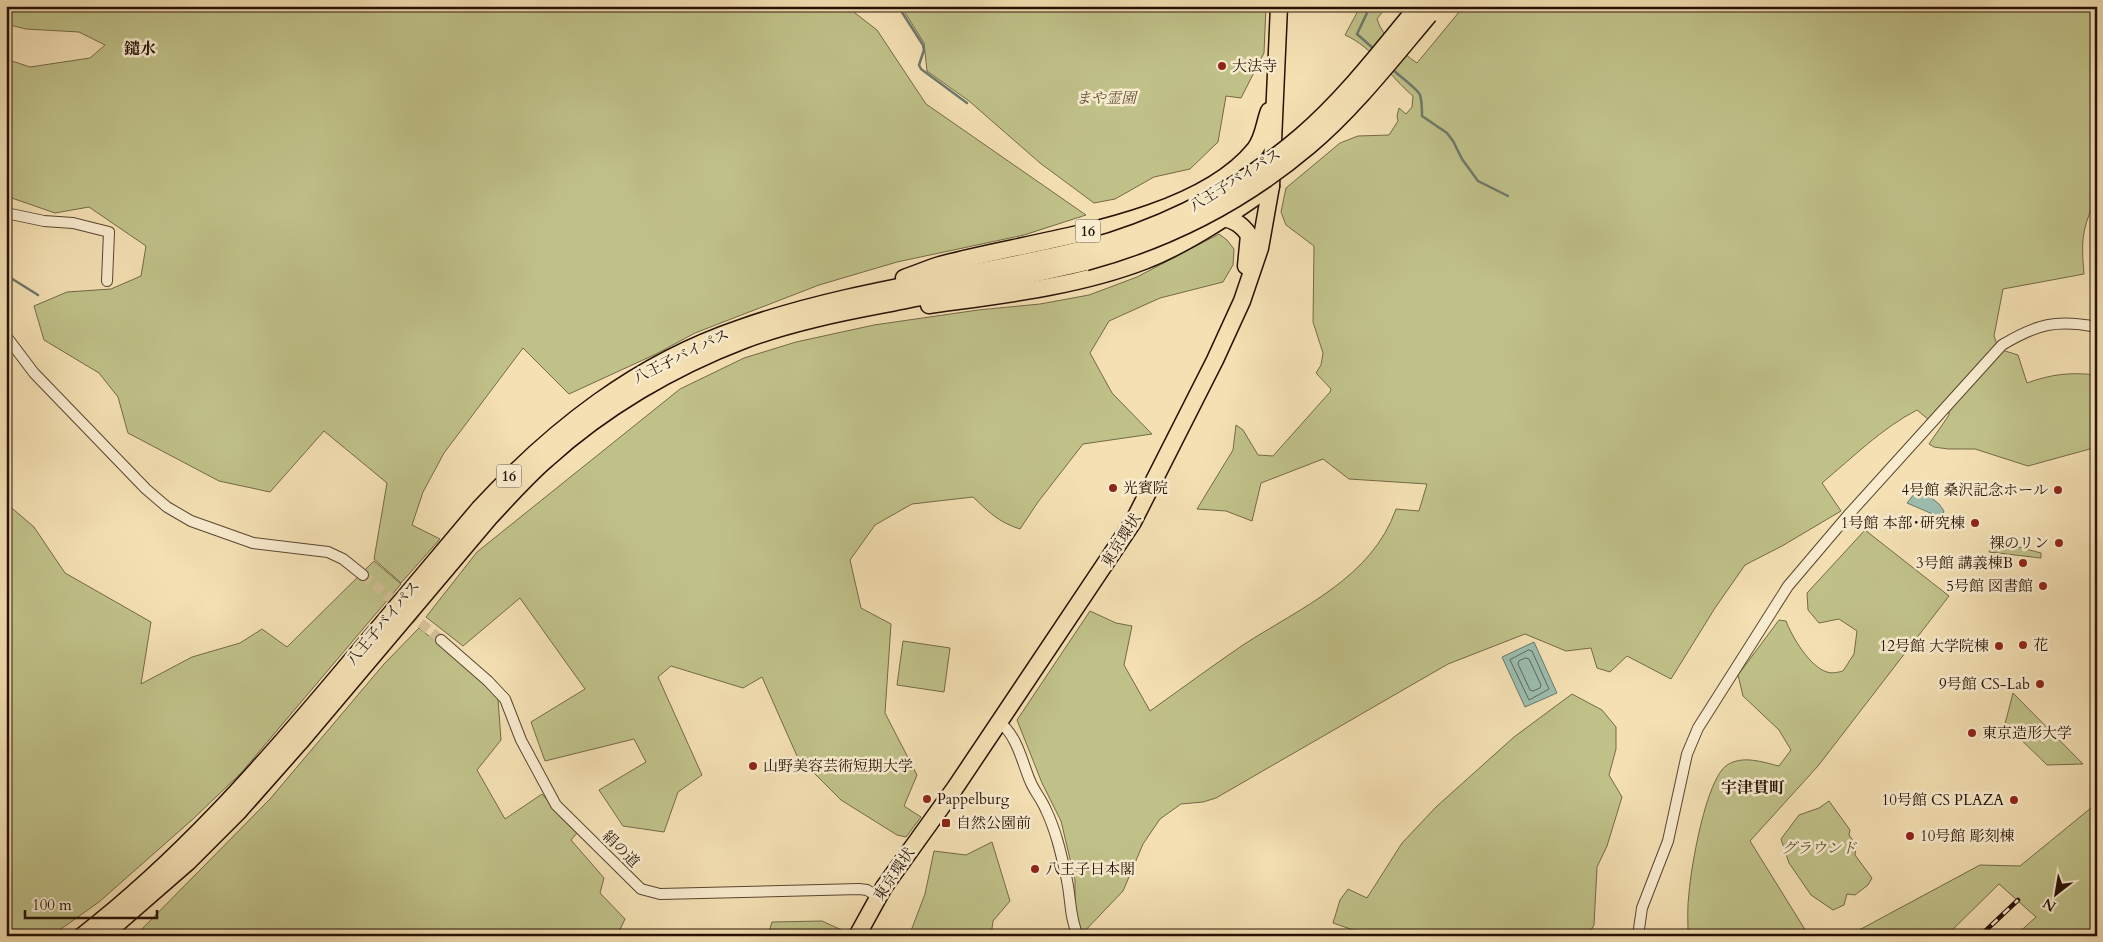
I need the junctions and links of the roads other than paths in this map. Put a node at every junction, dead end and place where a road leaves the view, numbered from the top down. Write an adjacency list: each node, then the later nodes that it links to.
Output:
1 (1279, 6): 3 (highway, 東京環状 / 16)
2 (1428, 9): 9 (highway, 八王子バイパス / 16, bridge)
3 (1276, 91): 4 (highway, 東京環状 / 16); 5 (highway, 16)
4 (1273, 169): 5 (highway); 6 (highway, 東京環状 / 16)
5 (1231, 171): 11 (highway, 16)
6 (1271, 186): 8 (highway, 16); 12 (highway, 東京環状 / 16)
7 (6, 213): 10 (street)
8 (1223, 218): 12 (highway, 16); 13 (highway, 16)
9 (1085, 255): 11 (highway, 八王子バイパス / 16); 13 (highway, 八王子バイパス / 16)
10 (107, 281)
11 (848, 298): 19 (highway, 八王子バイパス / 16)
12 (1242, 301): 18 (highway, 東京環状 / 16)
13 (834, 314): 23 (highway, 八王子バイパス / 16)
14 (2097, 327): 26 (street)
15 (6, 336): 16 (street)
16 (363, 575)
17 (441, 640): 20 (street, 絹の道)
18 (999, 722): 20 (highway, 東京環状 / 16); 25 (street)
19 (154, 875): 21 (highway, 16); 22 (highway, 八王子バイパス / 16)
20 (878, 897): 24 (highway, 東京環状 / 16)
21 (68, 936)
22 (82, 936)
23 (104, 936)
24 (857, 936)
25 (1078, 936)
26 (1638, 936)

